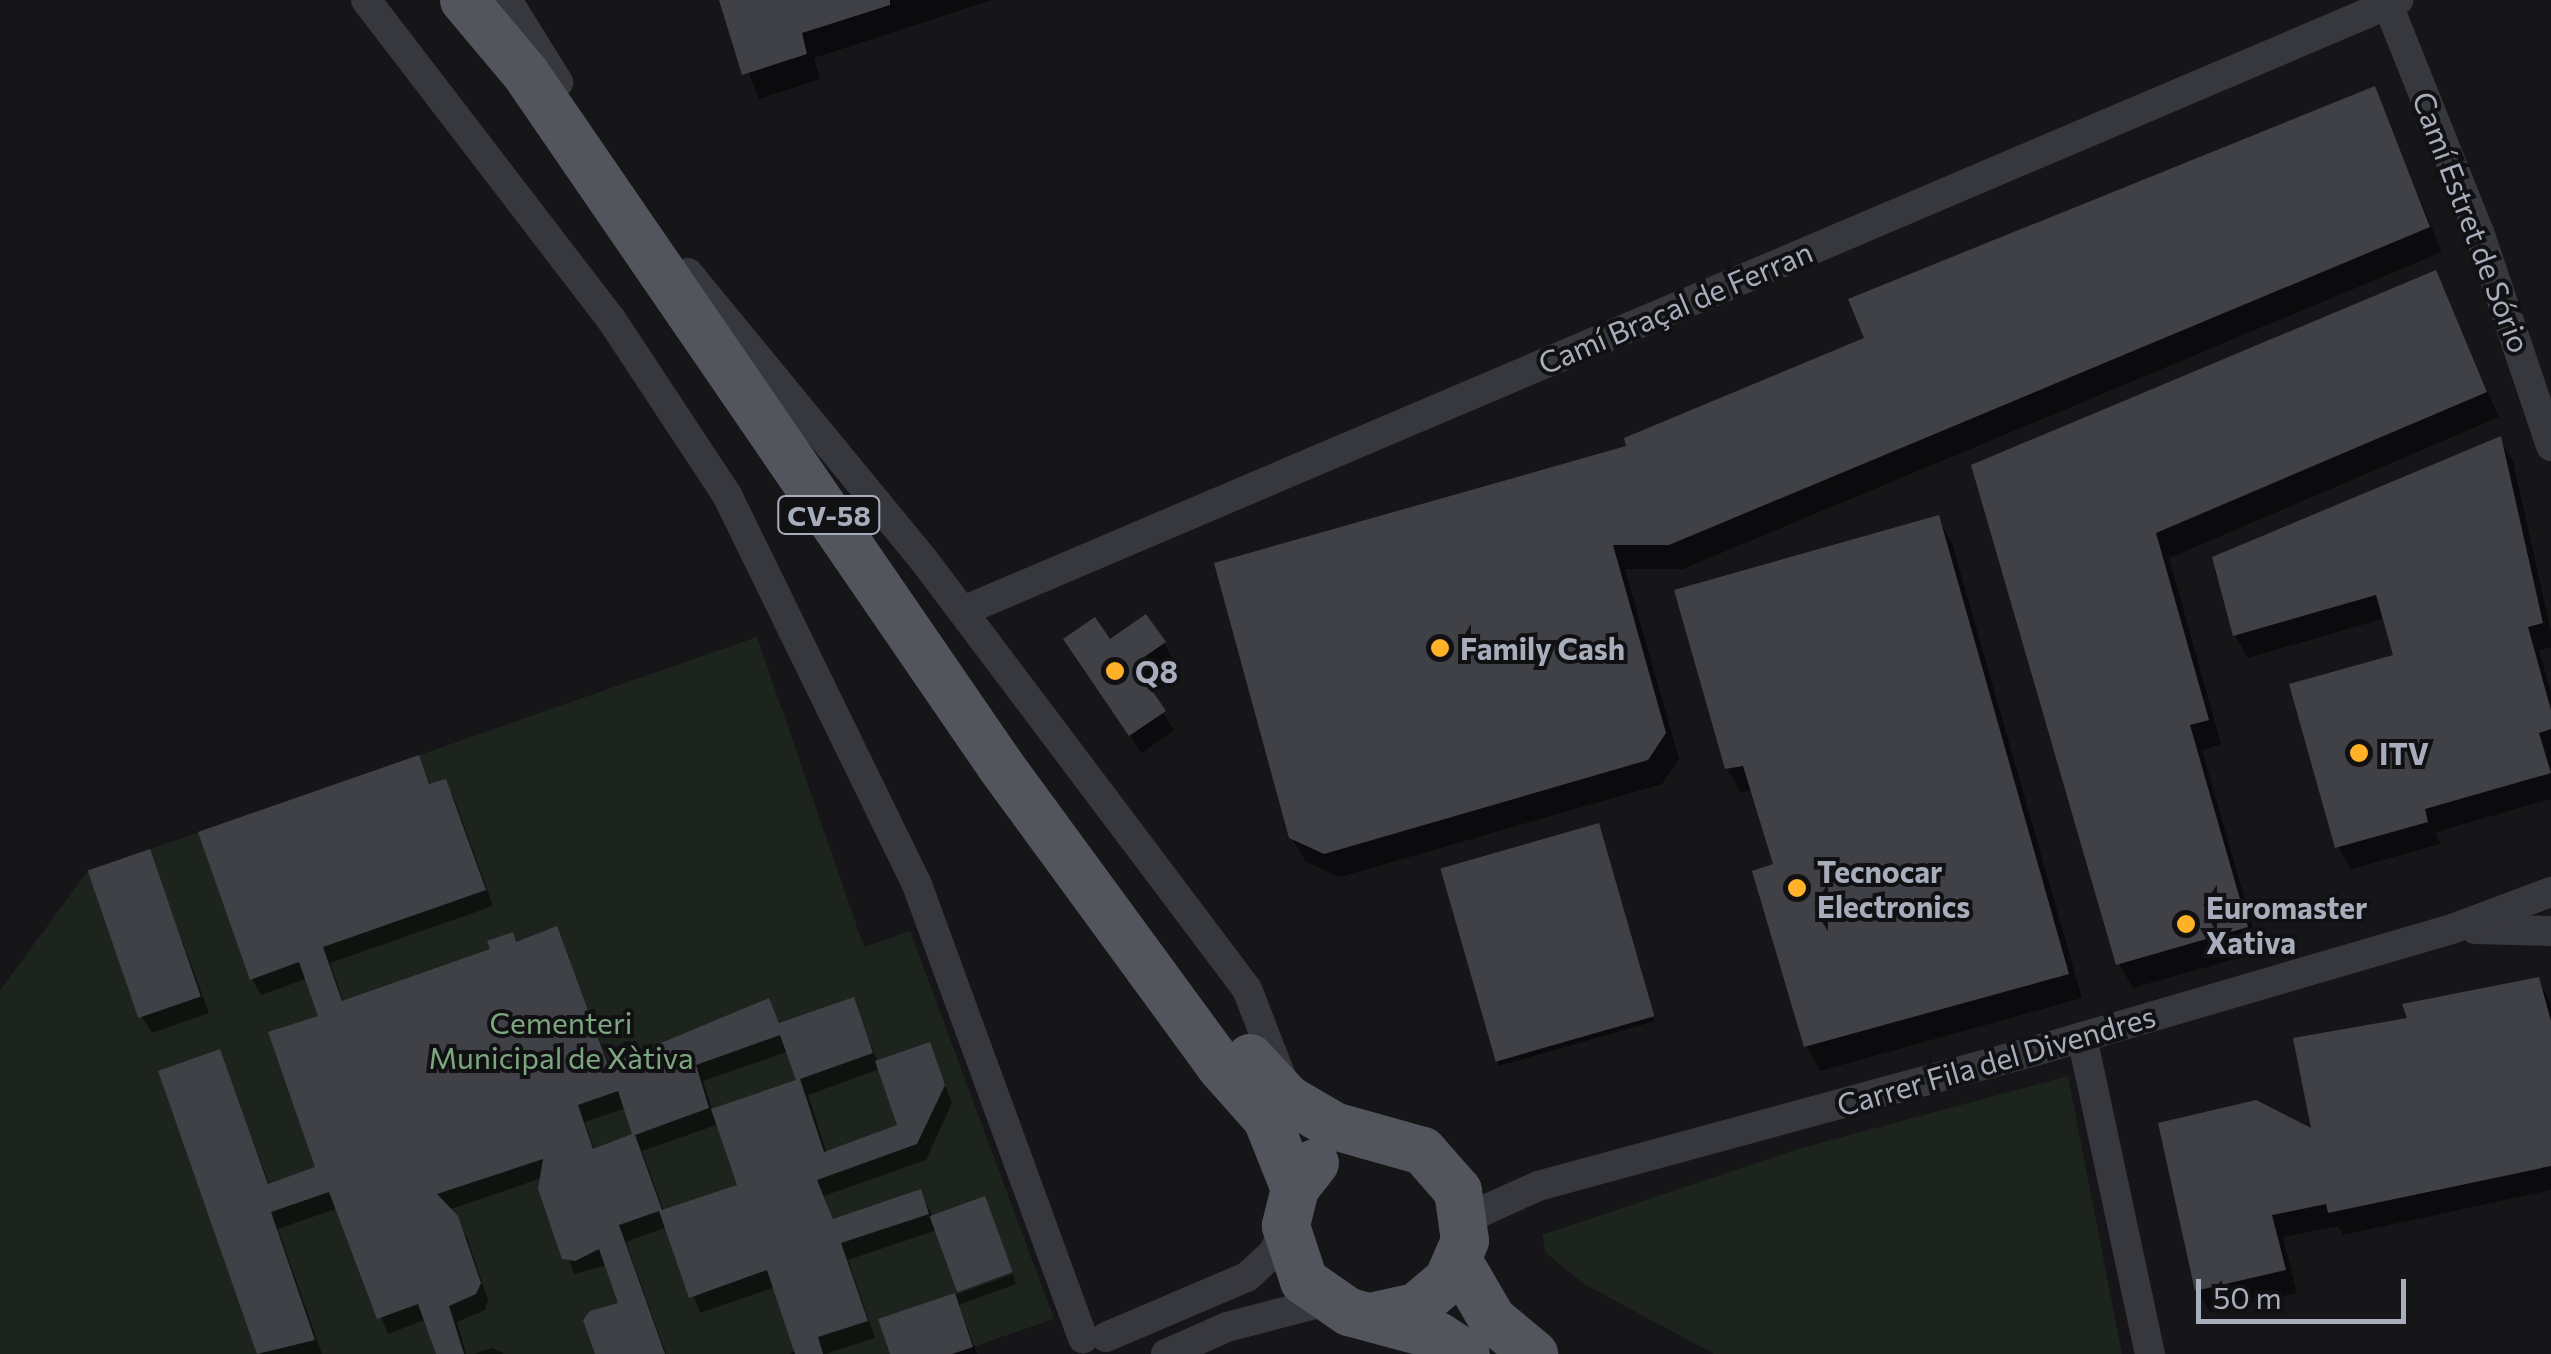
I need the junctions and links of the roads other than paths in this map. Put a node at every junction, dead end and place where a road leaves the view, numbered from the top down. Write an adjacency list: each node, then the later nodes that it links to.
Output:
1 (366, 0): 20 (street)
2 (464, 0): 6 (main road, CV-58)
3 (488, 0): 6 (main road, CV-58)
4 (507, 0): 8 (street)
5 (2390, 1): 7 (street, Camí Estret de Sório); 8 (street, Camí Braçal de Ferran)
6 (526, 74): 12 (main road, CV-58)
7 (2551, 446)
8 (962, 611): 14 (street)
9 (2551, 892): 10 (street, Carrer Fila del Divendres)
10 (2452, 929): 11 (street, Carrer Fila del Divendres); 13 (street, Carrer Fila del Divendres)
11 (2551, 931)
12 (1141, 950): 14 (main road, CV-58); 16 (main road, CV-58)
13 (2082, 1037): 17 (street, Carrer Fila del Divendres); 24 (street)
14 (1288, 1099): 15 (main road, CV-58)
15 (1372, 1138): 16 (main road); 17 (main road, CV-58)
16 (1291, 1207): 18 (main road, CV-58); 20 (street)
17 (1461, 1224): 19 (main road); 23 (main road, CV-58)
18 (1326, 1301): 19 (main road); 21 (street)
19 (1376, 1316): 22 (main road)
20 (1095, 1346)
21 (1166, 1354)
22 (1466, 1354)
23 (1534, 1354)
24 (2150, 1354)

